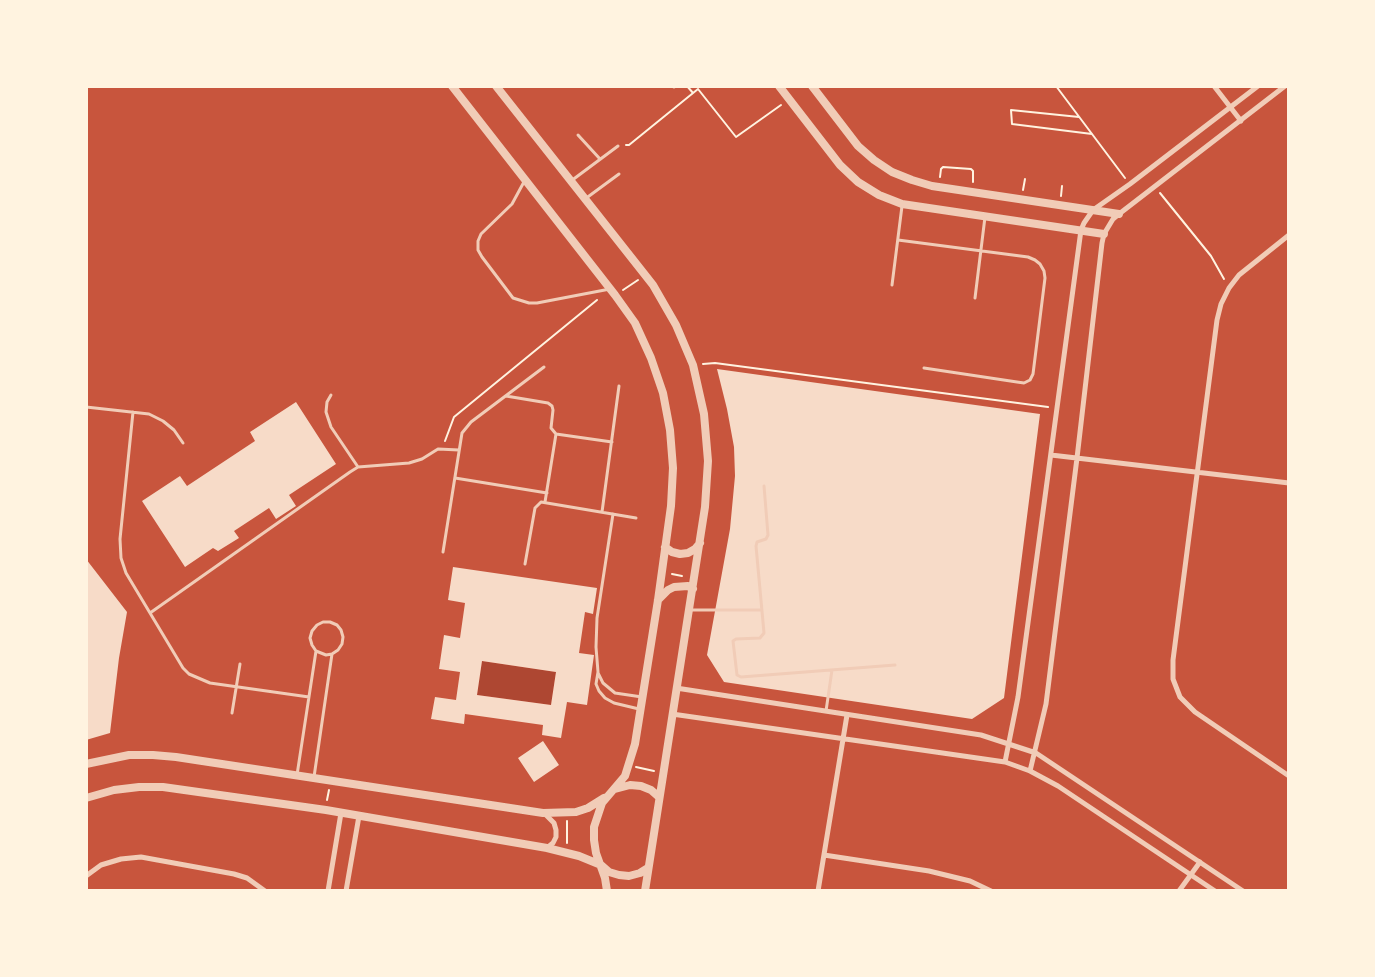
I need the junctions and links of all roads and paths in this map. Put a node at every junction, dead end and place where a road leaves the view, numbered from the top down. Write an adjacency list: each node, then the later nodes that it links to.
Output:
1 (452, 86): 20 (street)
2 (496, 86): 21 (street)
3 (687, 86): 10 (path)
4 (779, 86): 11 (street)
5 (812, 86): 24 (street)
6 (1056, 86): 13 (path)
7 (1214, 86): 12 (street)
8 (1258, 86): 12 (street)
9 (1285, 86): 14 (street)
10 (693, 93): 11 (path); 17 (path)
11 (789, 99): 27 (street)
12 (1230, 108): 14 (street); 22 (street)
13 (1079, 116): 15 (path); 15 (path)
14 (1241, 121): 23 (street)
15 (1092, 134): 22 (path)
16 (578, 136): 18 (lane)
17 (618, 146): 18 (lane)
18 (600, 159): 21 (lane)
19 (619, 174): 26 (lane)
20 (525, 180): 39 (street); 39 (lane)
21 (571, 182): 26 (street)
22 (1130, 184): 28 (street)
23 (1154, 186): 29 (street); 38 (path)
24 (939, 187): 25 (street); 25 (path)
25 (972, 192): 28 (street)
26 (585, 199): 36 (street)
27 (902, 204): 30 (street); 34 (lane)
28 (1093, 210): 29 (street); 31 (street)
29 (1119, 214): 32 (street)
30 (985, 216): 31 (street); 35 (lane)
31 (1081, 230): 32 (street); 48 (street)
32 (1104, 234): 56 (street)
33 (1289, 236): 38 (street)
34 (898, 240): 35 (lane); 37 (lane)
35 (981, 251): 40 (lane); 43 (lane)
36 (645, 275): 39 (path); 41 (street)
37 (892, 285)
38 (1229, 288): 58 (street)
39 (613, 292): 53 (path); 68 (street)
40 (975, 298)
41 (693, 365): 48 (path); 67 (street)
42 (544, 367): 46 (lane)
43 (924, 368)
44 (619, 386): 51 (lane)
45 (331, 395): 57 (lane)
46 (505, 396): 50 (lane); 54 (lane)
47 (86, 406): 49 (lane)
48 (1058, 409): 55 (street)
49 (133, 412): 52 (lane); 77 (lane)
50 (556, 434): 51 (lane); 62 (lane)
51 (612, 442): 64 (lane)
52 (183, 443)
53 (442, 448): 54 (lane); 57 (lane)
54 (459, 450): 59 (lane)
55 (1051, 455): 56 (street); 94 (street)
56 (1077, 458): 58 (street); 95 (street)
57 (358, 467): 77 (lane)
58 (1198, 472): 60 (street); 102 (street)
59 (454, 478): 62 (lane); 69 (lane)
60 (1289, 483)
61 (764, 486): 76 (lane)
62 (547, 493): 63 (lane)
63 (545, 502): 64 (lane); 70 (lane)
64 (602, 512): 65 (lane)
65 (613, 514): 66 (lane); 83 (lane)
66 (636, 518)
67 (700, 543): 68 (street); 72 (street)
68 (665, 547): 71 (street)
69 (443, 552)
70 (525, 564)
71 (662, 573): 72 (path); 74 (street)
72 (694, 578): 73 (street)
73 (693, 589): 74 (street); 75 (street)
74 (658, 600): 87 (street)
75 (689, 610): 76 (lane); 85 (street)
76 (762, 610): 82 (lane)
77 (150, 613): 84 (lane)
78 (316, 651): 79 (lane); 79 (lane); 86 (lane)
79 (332, 654): 103 (lane)
80 (240, 664): 84 (lane)
81 (894, 665): 82 (lane)
82 (832, 670): 89 (lane)
83 (598, 672): 87 (lane); 88 (lane)
84 (236, 687): 86 (lane); 90 (lane)
85 (676, 688): 89 (street); 91 (street)
86 (309, 697): 101 (lane)
87 (643, 698): 88 (street)
88 (641, 709): 98 (street)
89 (826, 712): 92 (street)
90 (232, 713)
91 (672, 714): 93 (street); 100 (street)
92 (847, 715): 93 (street); 94 (street)
93 (843, 738): 96 (street); 115 (street)
94 (1009, 744): 95 (street); 96 (street)
95 (1036, 752): 99 (street); 116 (street)
96 (1005, 762): 99 (street)
97 (86, 764): 101 (street)
98 (629, 765): 100 (path); 105 (street)
99 (1030, 771): 119 (street)
100 (663, 773): 107 (street)
101 (296, 775): 103 (street)
102 (1289, 776)
103 (314, 777): 104 (street)
104 (330, 780): 108 (path); 110 (street)
105 (610, 793): 107 (street); 111 (street); 117 (street)
106 (86, 798): 108 (street)
107 (659, 798): 118 (street)
108 (326, 810): 109 (street)
109 (341, 812): 112 (street); 122 (street)
110 (543, 813): 111 (street); 113 (street)
111 (567, 813): 114 (path)
112 (359, 816): 113 (street); 123 (street)
113 (547, 848): 114 (street)
114 (567, 852): 117 (street)
115 (824, 855): 126 (street); 127 (street)
116 (1200, 862): 119 (street); 130 (street)
117 (601, 865): 118 (street); 124 (street)
118 (648, 868): 125 (street)
119 (1191, 875): 128 (street); 129 (street)
120 (86, 876): 121 (street)
121 (265, 891)
122 (328, 891)
123 (346, 891)
124 (607, 891)
125 (644, 891)
126 (818, 891)
127 (991, 891)
128 (1179, 891)
129 (1215, 891)
130 (1243, 891)

